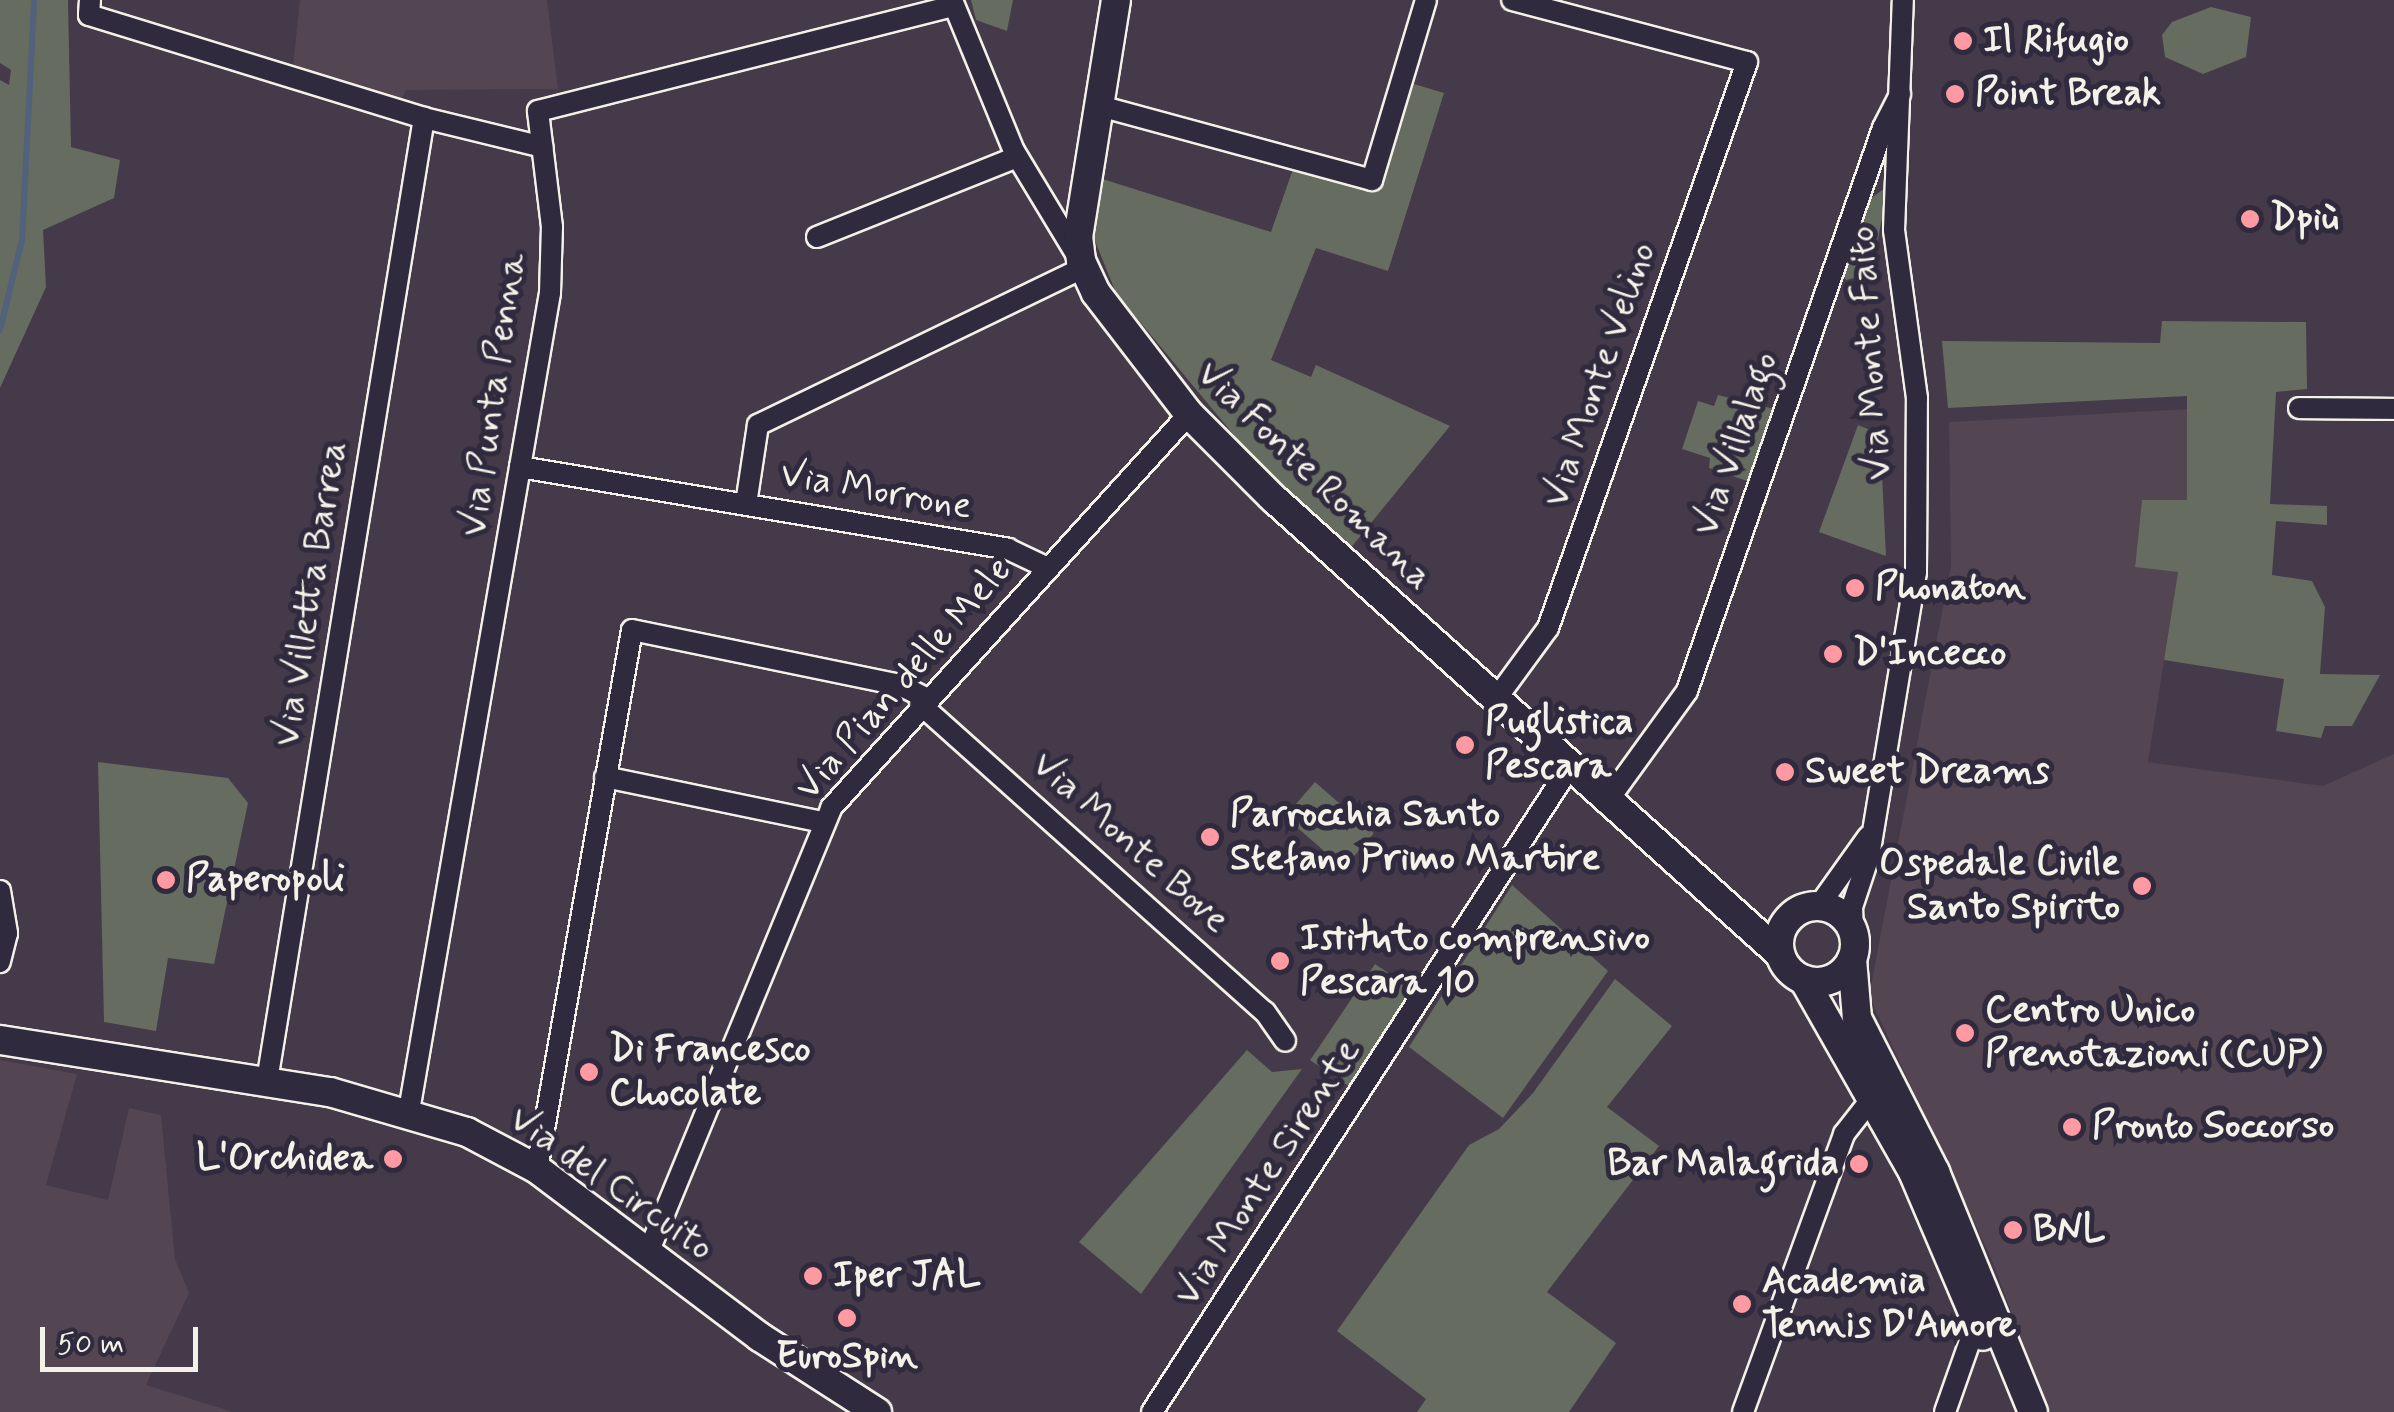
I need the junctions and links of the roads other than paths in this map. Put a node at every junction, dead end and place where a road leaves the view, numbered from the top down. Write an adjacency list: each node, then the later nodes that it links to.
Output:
1 (90, 0): 11 (street)
2 (1116, 0): 10 (street)
3 (1426, 0): 10 (street)
4 (1512, 0): 24 (street, Via Monte Velino)
5 (1903, 0): 8 (street, Via Monte Faito)
6 (1917, 0): 8 (street, Via Monte Faito)
7 (953, 3): 12 (street, Via Punta Penna); 13 (street)
8 (1905, 47): 9 (street, Via Monte Faito)
9 (1902, 92): 28 (street, Via Villalago); 30 (street, Via Monte Faito)
10 (1096, 105): 15 (street)
11 (424, 118): 12 (street); 40 (street, Via Villetta Barrea)
12 (543, 147): 21 (street, Via Punta Penna)
13 (1017, 157): 14 (street); 16 (street)
14 (1047, 212): 15 (street); 17 (street)
15 (1080, 222): 17 (street)
16 (817, 237)
17 (1082, 264): 20 (street, Via Fonte Romana); 22 (street, Via Morrone)
18 (2299, 408): 19 (street)
19 (2394, 410)
20 (1189, 414): 23 (street, Via Pian delle Mele); 24 (street, Via Fonte Romana)
21 (520, 467): 22 (street, Via Morrone); 42 (street, Via Punta Penna)
22 (746, 504): 23 (street, Via Morrone)
23 (1048, 568): 25 (street, Via Pian delle Mele)
24 (1496, 700): 26 (street, Via Fonte Romana)
25 (923, 701): 27 (street); 29 (street, Via Pian delle Mele); 39 (street, Via Monte Bove)
26 (1569, 768): 28 (street, Via Fonte Romana); 48 (street, Via Monte Sirente)
27 (605, 778): 29 (street); 43 (street)
28 (1606, 802): 32 (street, Via Fonte Romana)
29 (822, 822): 44 (street, Via Pian delle Mele)
30 (1872, 831): 33 (street, Via Monte Faito); 34 (street, Via Monte Faito)
31 (0, 891): 36 (street)
32 (1716, 902): 33 (street, Via Fonte Romana); 35 (street, Via Fonte Romana)
33 (1805, 911): 34 (street); 35 (street)
34 (1852, 947): 37 (street); 45 (street)
35 (1780, 954): 37 (street)
36 (0, 962)
37 (1804, 980): 41 (street)
38 (0, 1040): 40 (street, Via del Circuito)
39 (1284, 1041)
40 (267, 1080): 42 (street, Via del Circuito)
41 (1873, 1096): 45 (street); 49 (street)
42 (410, 1112): 43 (street, Via del Circuito)
43 (537, 1169): 44 (street, Via del Circuito)
44 (648, 1253): 47 (street, Via del Circuito)
45 (1971, 1283): 46 (street); 52 (street)
46 (1984, 1339): 50 (street); 51 (street)
47 (877, 1412)
48 (1152, 1412)
49 (1743, 1412)
50 (1945, 1412)
51 (2014, 1412)
52 (2033, 1412)

